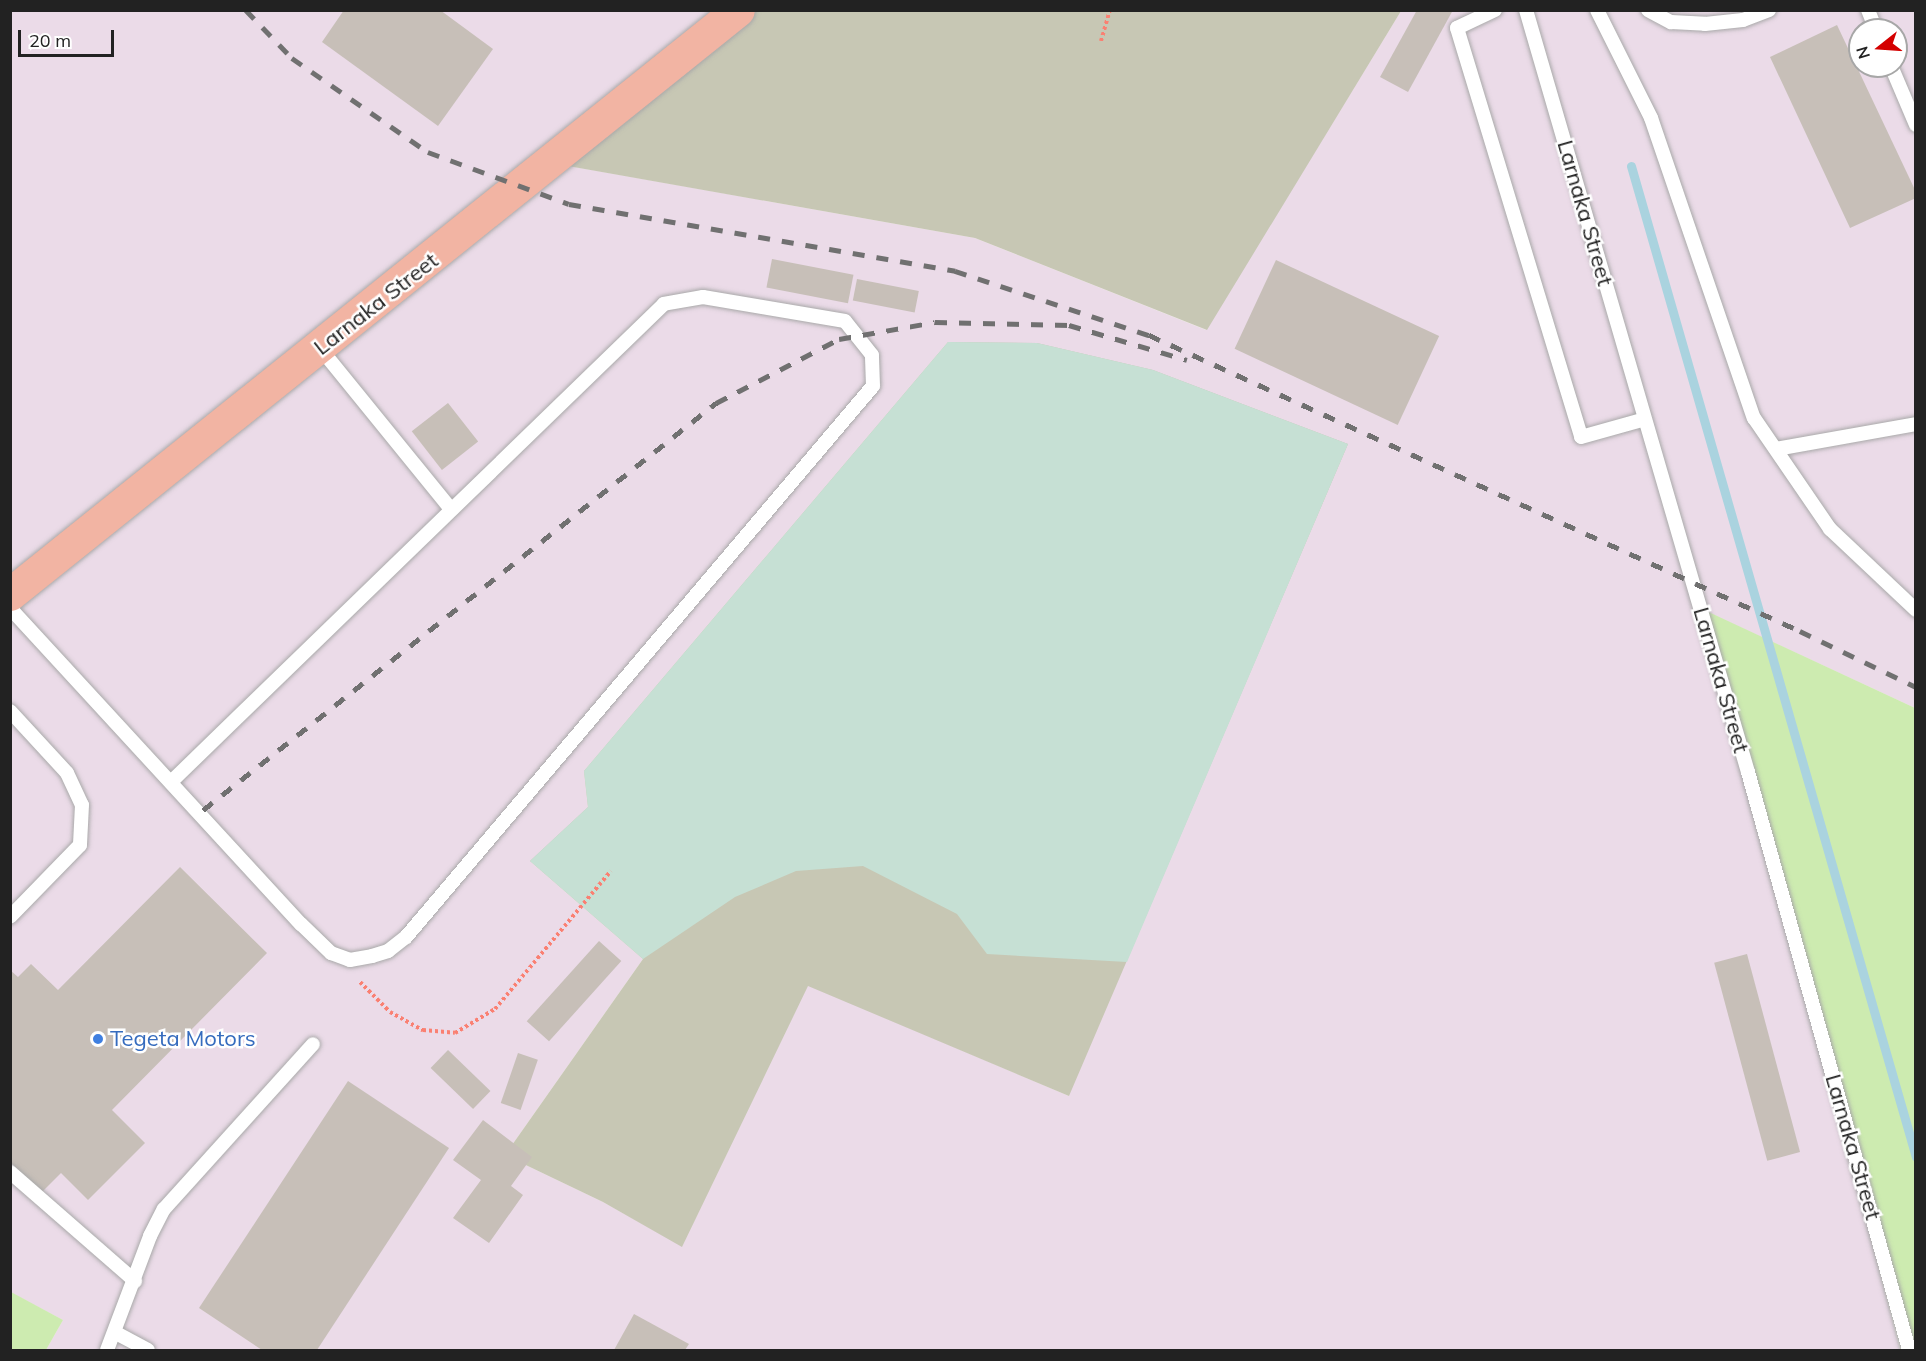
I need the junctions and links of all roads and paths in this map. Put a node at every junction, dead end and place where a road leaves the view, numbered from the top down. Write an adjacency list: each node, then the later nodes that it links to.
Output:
1 (738, 10): 11 (highway, Larnaka Street)
2 (1110, 10): 8 (path)
3 (1495, 10): 12 (lane)
4 (1526, 10): 12 (lane, Larnaka Street)
5 (1597, 10): 14 (lane)
6 (1648, 10): 7 (lane)
7 (1769, 10)
8 (1101, 41)
9 (1896, 78): 10 (lane)
10 (1916, 125)
11 (320, 348): 15 (lane); 16 (highway, Larnaka Street)
12 (1645, 420): 30 (lane, Larnaka Street)
13 (1916, 424): 14 (lane)
14 (1776, 449): 18 (lane)
15 (451, 509): 20 (lane); 23 (lane)
16 (10, 594)
17 (10, 608): 20 (lane)
18 (1916, 610)
19 (10, 711): 22 (lane)
20 (171, 782): 23 (lane)
21 (611, 871): 23 (path)
22 (10, 917)
23 (331, 953)
24 (312, 1044): 26 (lane)
25 (10, 1172): 26 (lane)
26 (135, 1281): 27 (lane)
27 (116, 1333): 28 (lane); 29 (lane)
28 (107, 1350)
29 (148, 1350)
30 (1909, 1350)

